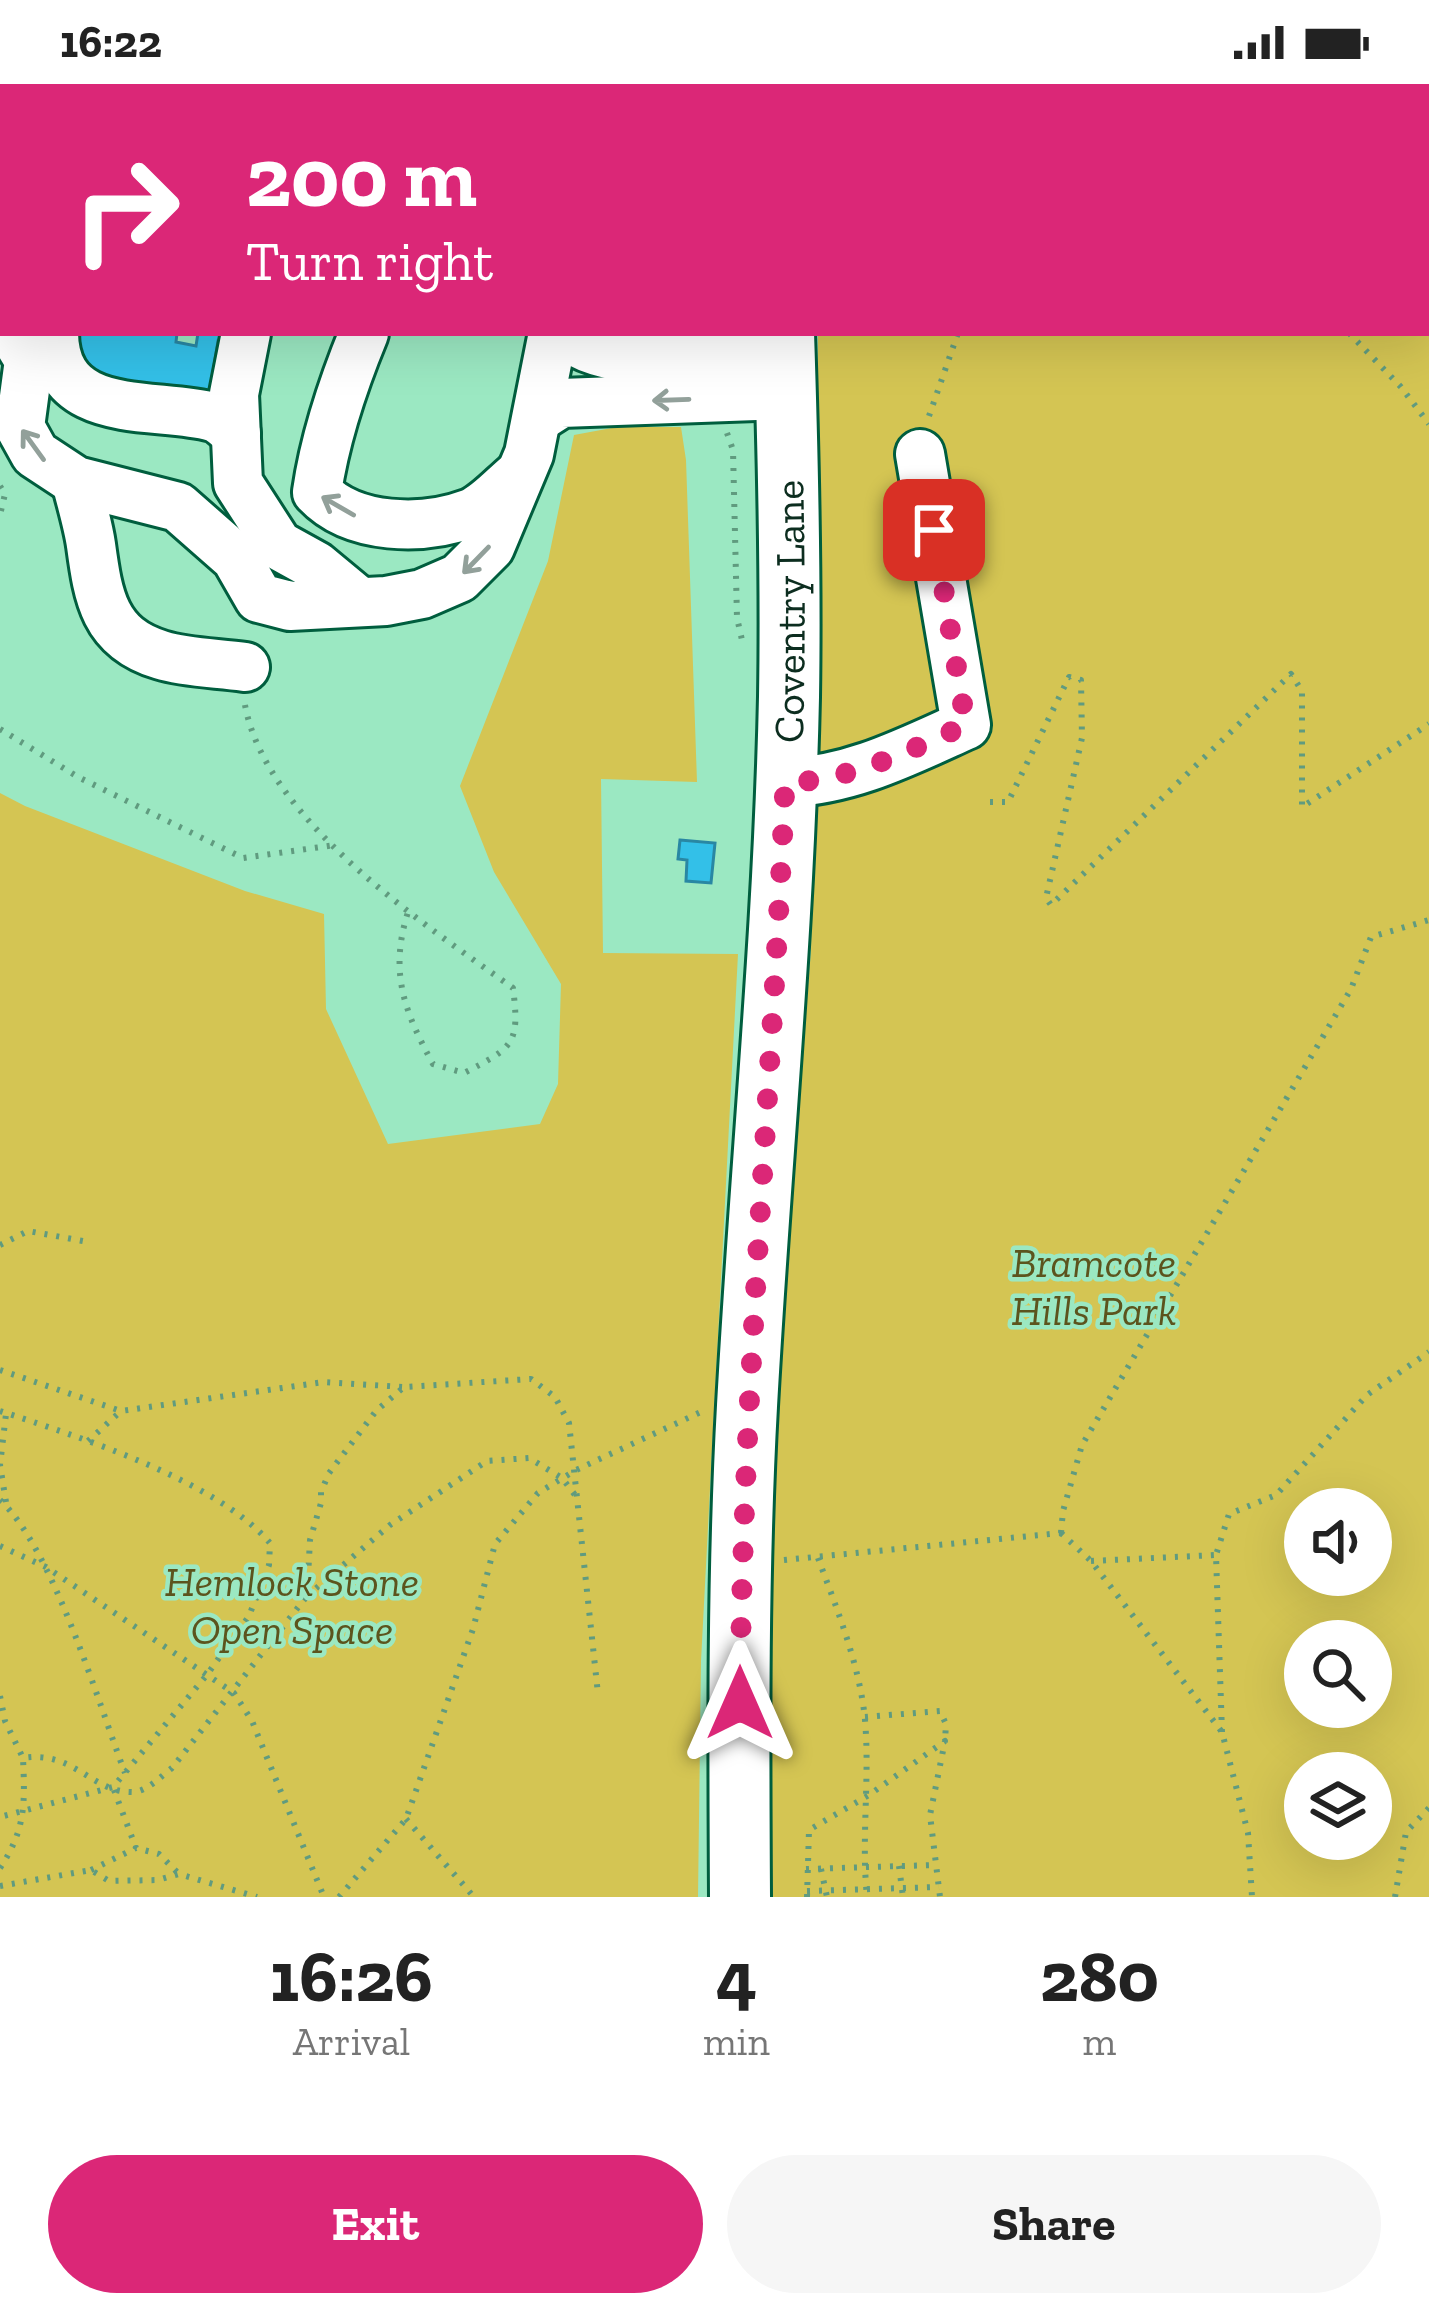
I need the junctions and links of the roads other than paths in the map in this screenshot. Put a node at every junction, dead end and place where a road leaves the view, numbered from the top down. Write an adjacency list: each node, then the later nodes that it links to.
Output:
1 (15, 336): 12 (lane, one-way to 1)
2 (55, 336): 9 (lane)
3 (245, 336): 9 (lane)
4 (363, 336): 11 (lane, one-way to 4)
5 (557, 336): 8 (lane)
6 (563, 336): 7 (lane)
7 (786, 359): 8 (lane, one-way to 8); 17 (main road, Coventry Lane)
8 (539, 417): 11 (lane)
9 (236, 434): 15 (lane)
10 (920, 454): 17 (lane)
11 (520, 473): 15 (lane, one-way to 15)
12 (76, 481): 13 (lane); 14 (lane)
13 (124, 493): 14 (lane); 15 (lane)
14 (91, 544): 16 (lane)
15 (357, 600)
16 (245, 667)
17 (785, 783): 18 (main road, Coventry Lane)
18 (740, 1897)

